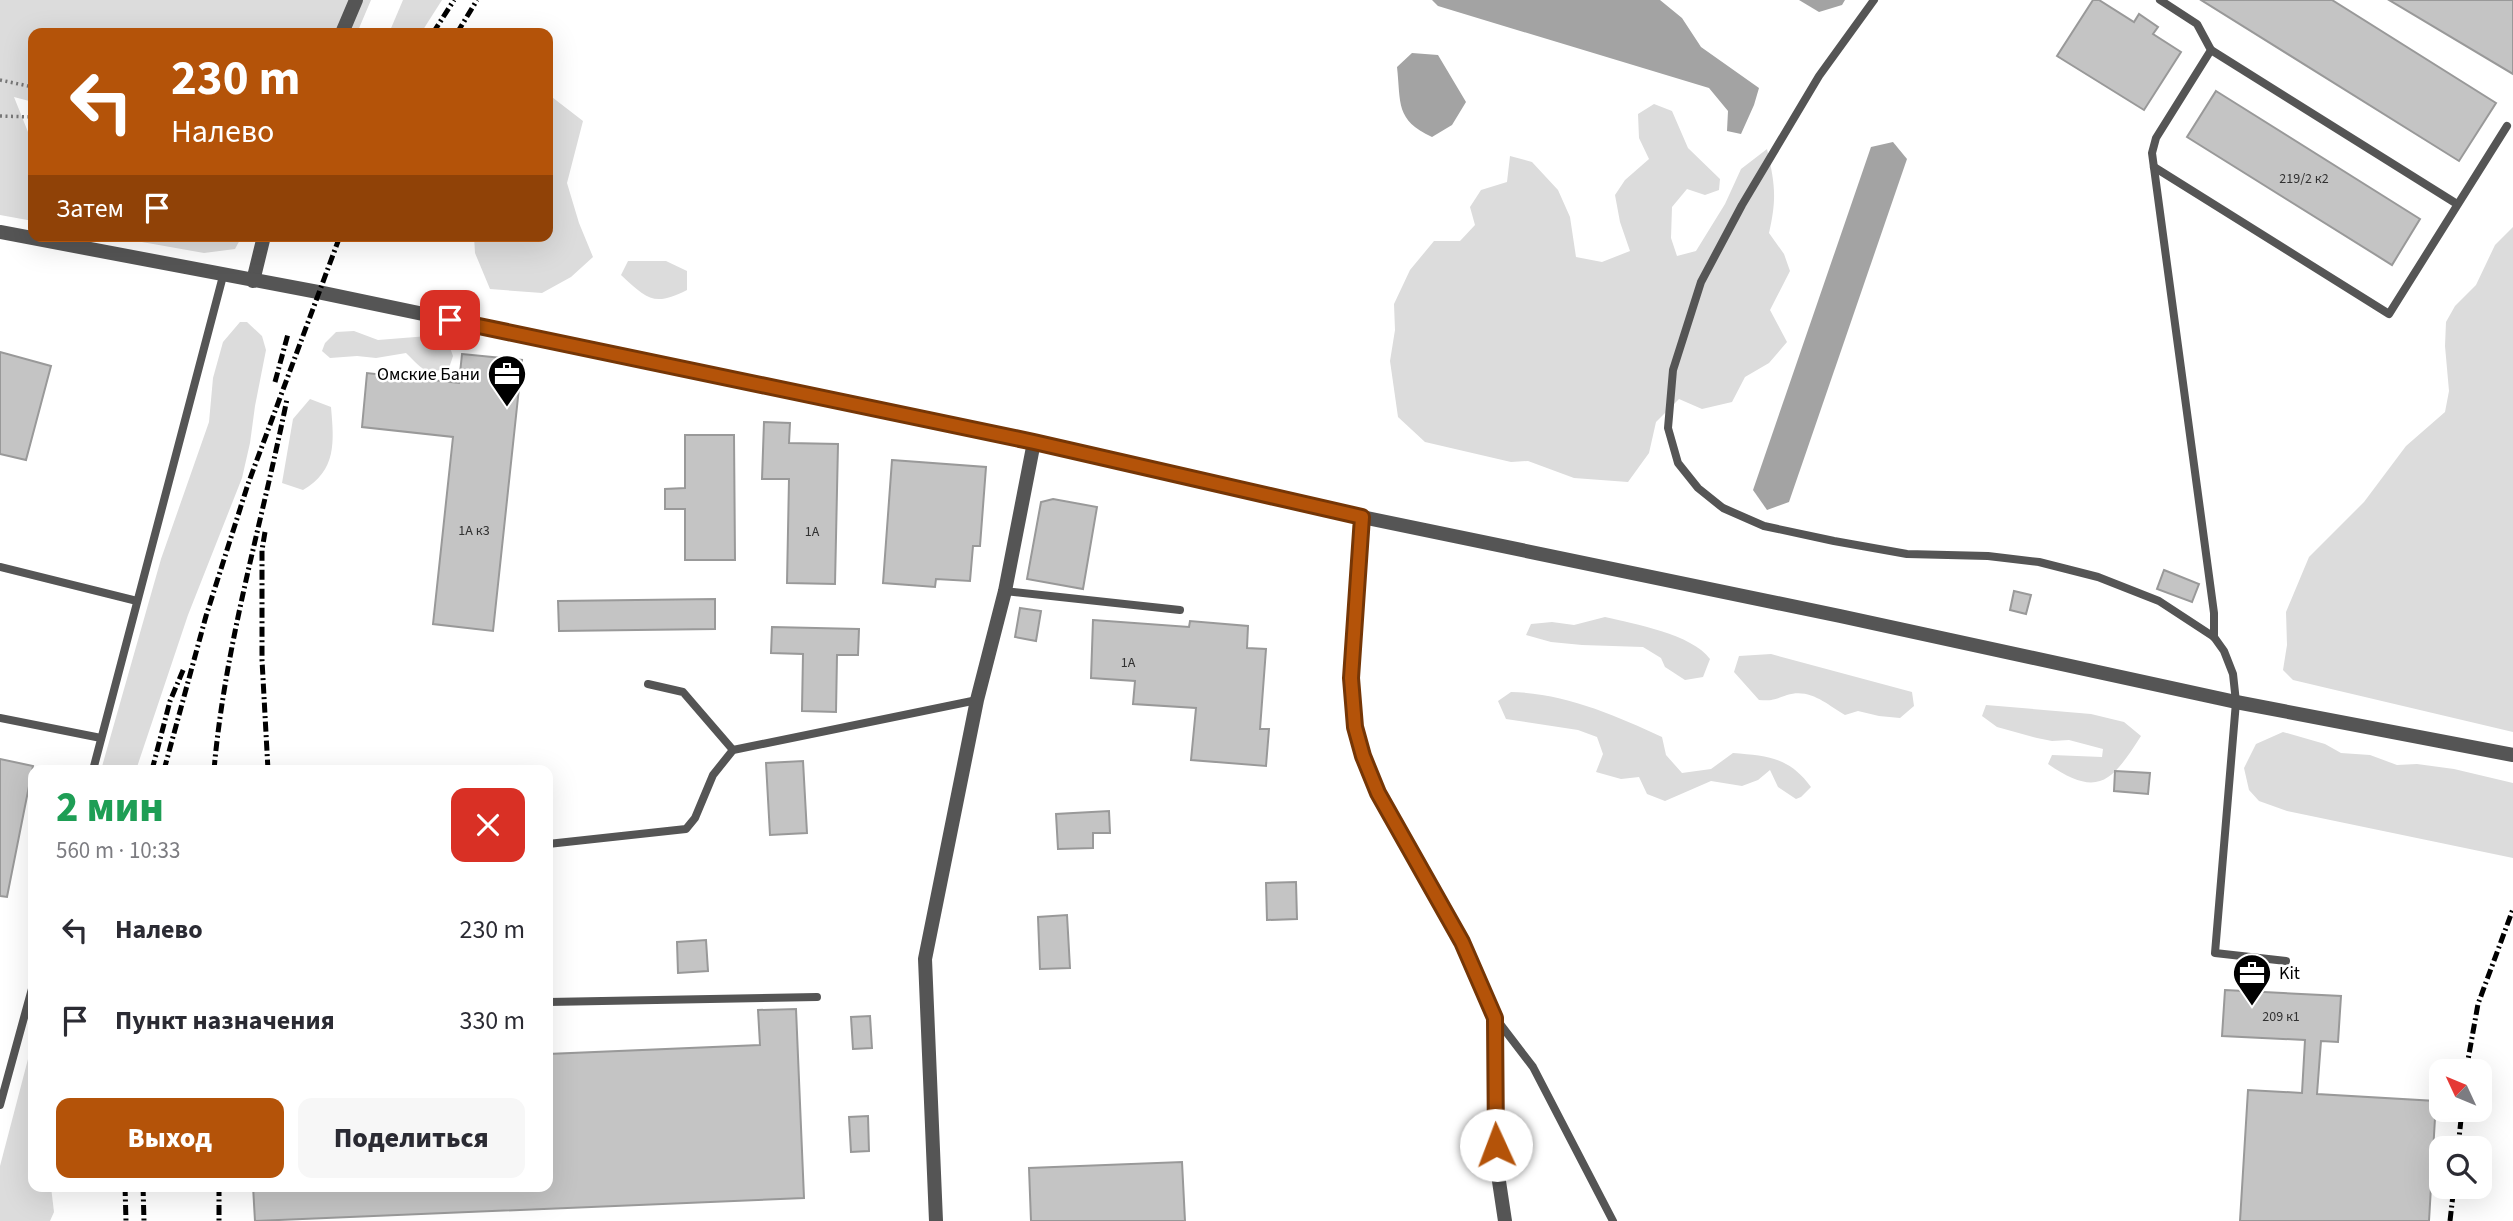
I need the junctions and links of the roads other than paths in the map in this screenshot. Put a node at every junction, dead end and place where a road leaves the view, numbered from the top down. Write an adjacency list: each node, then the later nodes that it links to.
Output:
1 (356, 0): 4 (street)
2 (1874, 0): 21 (lane)
3 (2160, 0): 5 (lane)
4 (344, 28)
5 (2211, 50): 7 (lane); 8 (lane)
6 (2507, 125): 8 (lane)
7 (2154, 167): 8 (lane); 21 (lane)
8 (2458, 204)
9 (0, 232): 10 (street)
10 (28, 238)
11 (51, 242): 13 (street)
12 (263, 242): 14 (street)
13 (223, 276): 14 (street); 19 (lane)
14 (253, 281): 15 (street)
15 (1034, 442): 16 (street); 18 (street)
16 (1362, 517): 24 (street); 35 (street)
17 (0, 567): 19 (lane)
18 (1004, 591): 20 (lane); 23 (street)
19 (137, 601): 26 (lane)
20 (1180, 610)
21 (2214, 637): 24 (lane)
22 (649, 684): 27 (lane)
23 (977, 699): 27 (lane); 37 (street)
24 (2236, 702): 28 (street); 31 (lane)
25 (0, 718): 26 (lane)
26 (102, 738): 29 (lane)
27 (733, 750): 30 (lane)
28 (2513, 755)
29 (94, 765)
30 (553, 843)
31 (2286, 961)
32 (817, 996): 33 (lane)
33 (553, 1002)
34 (28, 1003): 36 (lane)
35 (1495, 1018): 38 (street); 39 (lane)
36 (0, 1105)
37 (936, 1221)
38 (1505, 1221)
39 (1613, 1221)

